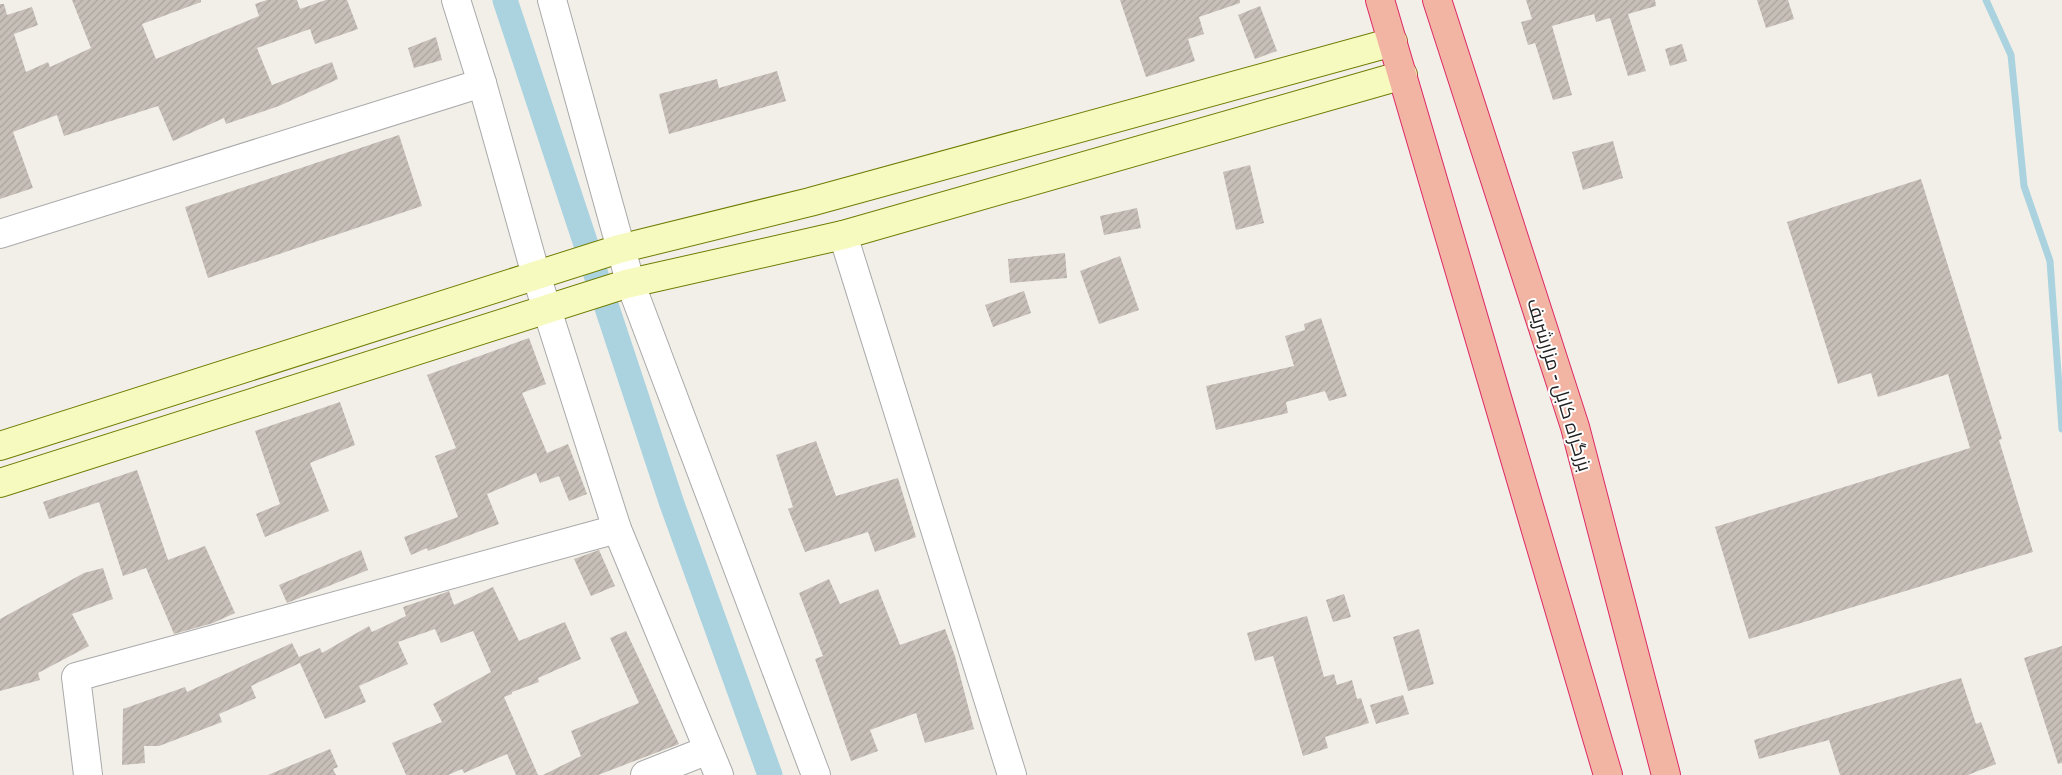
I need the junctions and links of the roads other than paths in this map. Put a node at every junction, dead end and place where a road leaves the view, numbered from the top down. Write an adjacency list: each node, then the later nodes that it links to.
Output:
1 (456, 0): 7 (street)
2 (552, 0): 10 (street)
3 (1380, 0): 5 (highway)
4 (1437, 0): 24 (highway, بزرگراه کابل - مزارشریف)
5 (1392, 42): 6 (highway); 10 (main road)
6 (1403, 76): 9 (main road); 23 (highway)
7 (482, 83): 8 (street); 11 (street)
8 (0, 234)
9 (843, 235): 12 (main road); 22 (street)
10 (615, 251): 11 (main road); 12 (street)
11 (538, 275): 13 (street); 14 (main road)
12 (628, 284): 13 (main road); 21 (street)
13 (551, 309): 15 (main road); 16 (street)
14 (0, 446)
15 (0, 482)
16 (618, 529): 17 (street); 18 (street)
17 (708, 750): 19 (street); 20 (street)
18 (88, 775)
19 (645, 775)
20 (719, 775)
21 (816, 775)
22 (1012, 775)
23 (1608, 775)
24 (1666, 775)

